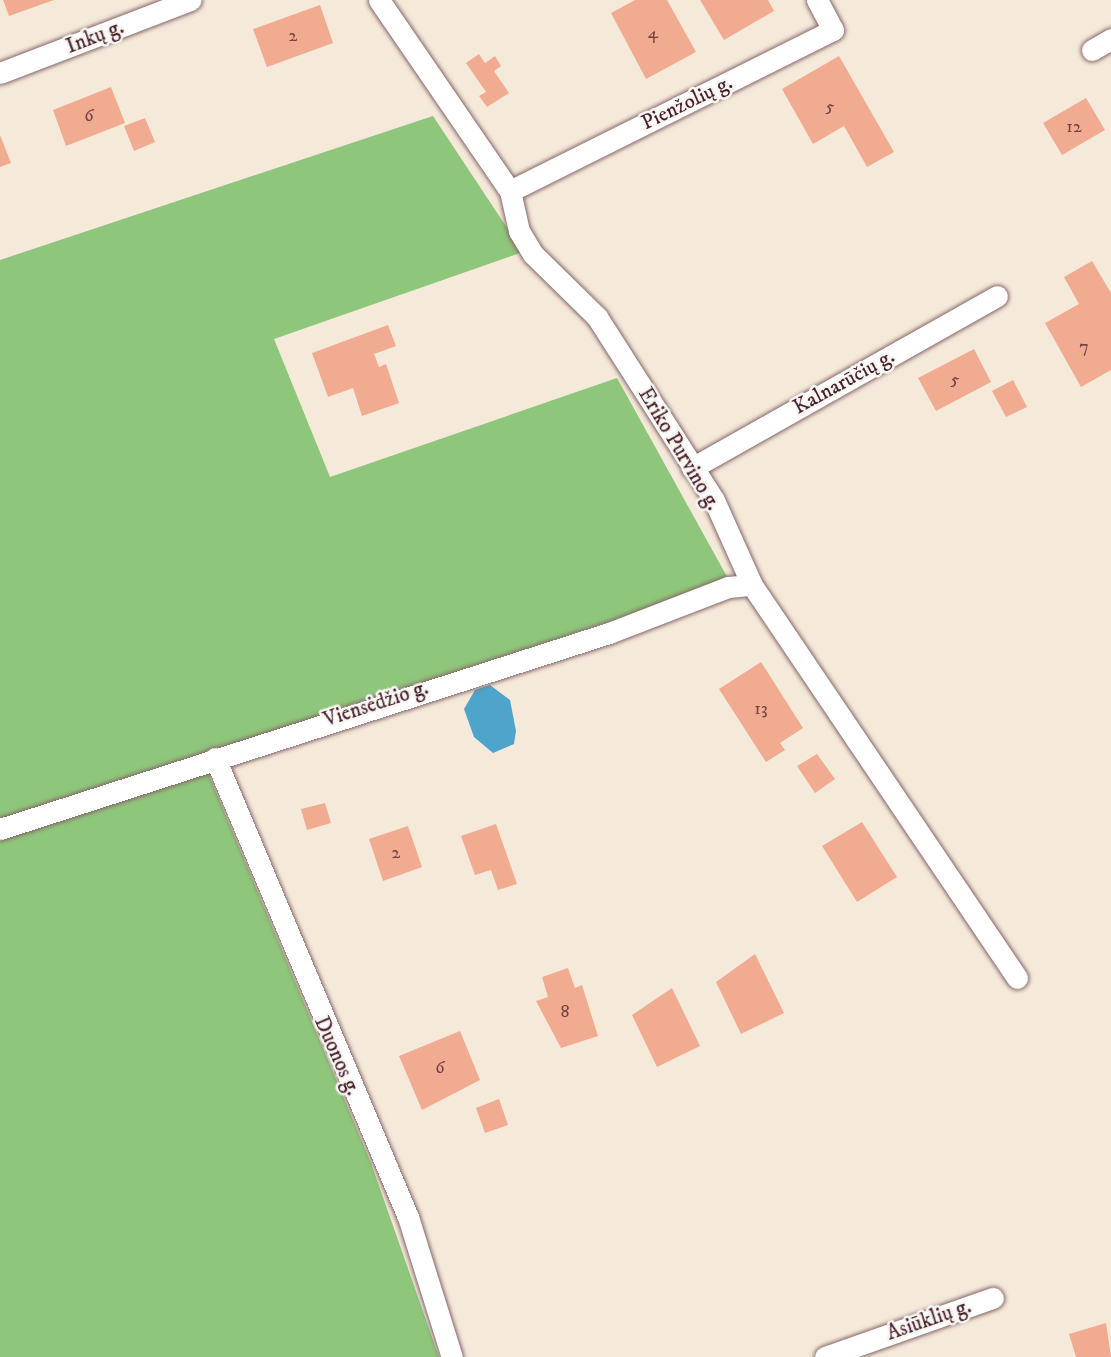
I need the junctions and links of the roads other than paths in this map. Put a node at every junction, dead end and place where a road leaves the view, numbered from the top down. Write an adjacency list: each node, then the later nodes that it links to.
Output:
1 (190, 0): 6 (street, Inkų g.)
2 (379, 0): 7 (street, Eriko Purvino g.)
3 (817, 0): 7 (street, Pienžolių g.)
4 (1111, 38): 5 (street)
5 (1092, 50)
6 (0, 73)
7 (510, 191): 9 (street, Eriko Purvino g.)
8 (997, 296): 9 (street, Kalnarūčių g.)
9 (692, 468): 10 (street, Eriko Purvino g.)
10 (752, 585): 11 (street, Viensėdžio g.); 13 (street, Eriko Purvino g.)
11 (215, 758): 12 (street, Viensėdžio g.); 15 (street, Duonos g.)
12 (0, 829)
13 (1017, 978)
14 (993, 1298): 16 (street, Asiūklių g.)
15 (452, 1357)
16 (825, 1357)

